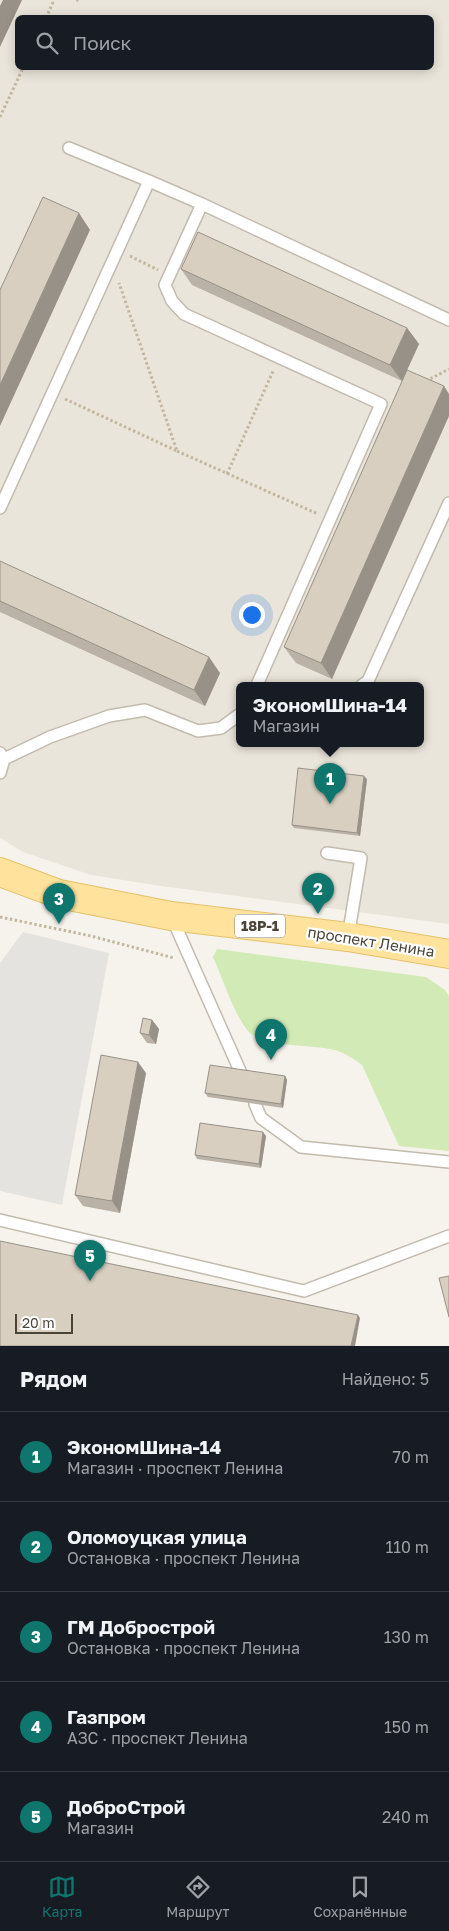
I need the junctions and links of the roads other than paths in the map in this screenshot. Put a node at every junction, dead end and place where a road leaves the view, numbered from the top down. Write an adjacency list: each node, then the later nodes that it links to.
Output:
1 (69, 148): 2 (lane)
2 (149, 181): 3 (lane); 6 (lane)
3 (202, 204): 4 (lane); 7 (lane)
4 (449, 320)
5 (449, 503): 8 (lane)
6 (0, 508)
7 (258, 682)
8 (366, 682)
9 (236, 717): 10 (lane)
10 (2, 756): 11 (lane)
11 (0, 773)
12 (327, 853): 15 (lane)
13 (0, 872): 14 (main road, проспект Ленина / 18Р-1)
14 (171, 916): 15 (main road, проспект Ленина / 18Р-1); 17 (lane)
15 (348, 937): 16 (main road, проспект Ленина / 18Р-1)
16 (449, 954)
17 (241, 1073)
18 (255, 1104): 19 (lane)
19 (449, 1162)
20 (0, 1220): 21 (lane)
21 (449, 1236)

